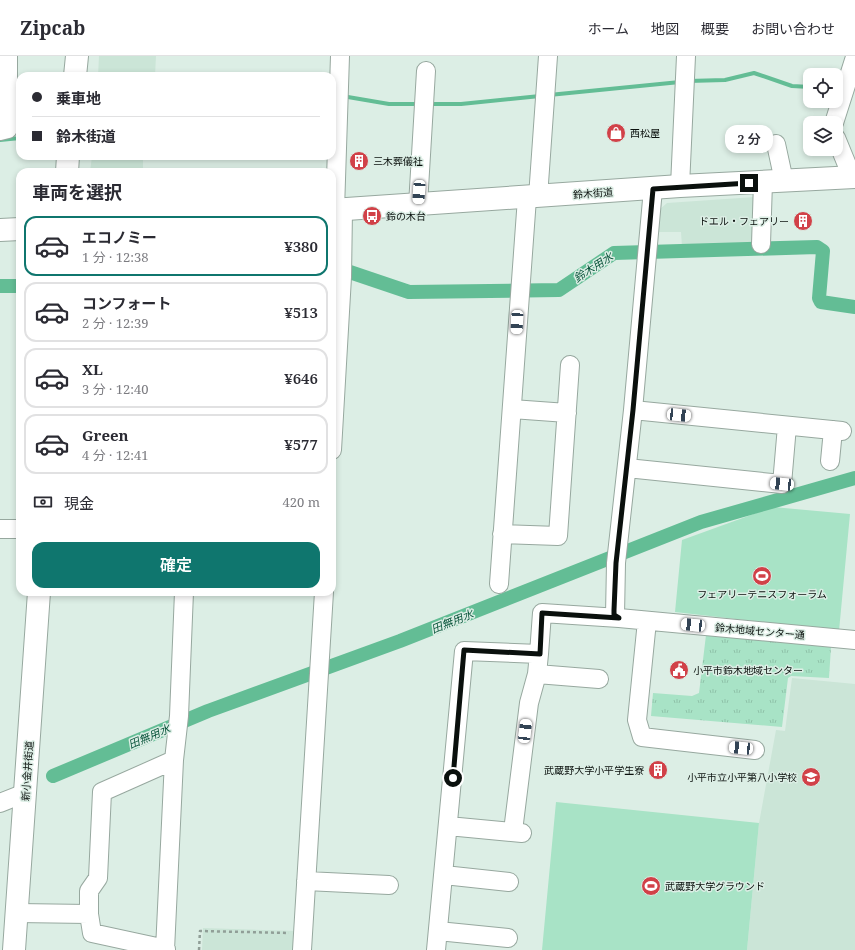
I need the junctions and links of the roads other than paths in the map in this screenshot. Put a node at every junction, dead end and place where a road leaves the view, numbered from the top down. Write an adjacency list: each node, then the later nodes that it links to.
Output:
1 (8, 56): 10 (street)
2 (77, 56): 8 (main road)
3 (340, 56): 19 (street)
4 (548, 56): 17 (street)
5 (686, 56): 15 (street)
6 (854, 61): 9 (street)
7 (426, 71): 18 (street)
8 (75, 72)
9 (836, 116)
10 (0, 131)
11 (776, 144): 14 (street)
12 (843, 153): 13 (street)
13 (854, 177): 14 (main road, 鈴木街道)
14 (773, 181): 15 (main road, 鈴木街道); 22 (street)
15 (680, 186): 16 (main road, 鈴木街道)
16 (653, 189): 17 (main road, 鈴木街道); 26 (street)
17 (532, 198): 18 (main road, 鈴木街道); 25 (street)
18 (418, 205): 19 (main road, 鈴木街道)
19 (337, 210): 24 (street)
20 (16, 229): 21 (main road)
21 (0, 230)
22 (761, 244)
23 (570, 365): 27 (street)
24 (336, 378)
25 (512, 409): 27 (street); 33 (street)
26 (633, 410): 28 (street); 30 (street)
27 (567, 413): 33 (street)
28 (787, 426): 29 (street); 30 (street)
29 (830, 460)
30 (627, 468): 38 (street)
31 (0, 529): 32 (street)
32 (16, 529)
33 (502, 534): 34 (street)
34 (499, 584)
35 (39, 596): 46 (main road, 新小金井街道)
36 (184, 596): 45 (street)
37 (324, 596): 50 (street)
38 (619, 618): 39 (street, 鈴木地域センター通); 41 (street, 鈴木地域センター通)
39 (647, 621): 40 (street, 鈴木地域センター通); 44 (street)
40 (855, 640)
41 (540, 654): 42 (street); 48 (street)
42 (537, 674): 43 (street); 48 (street)
43 (599, 680)
44 (755, 750)
45 (174, 760): 54 (street); 59 (street)
46 (25, 793): 47 (street); 53 (main road, 新小金井街道)
47 (0, 803)
48 (448, 826): 49 (street)
49 (444, 875): 51 (street); 55 (street)
50 (306, 880): 52 (street); 57 (street)
51 (509, 882)
52 (389, 884)
53 (17, 913): 54 (street); 58 (main road, 新小金井街道)
54 (89, 914): 59 (street)
55 (438, 931): 56 (street); 60 (street)
56 (508, 938)
57 (303, 941)
58 (14, 950)
59 (166, 950)
60 (436, 950)

